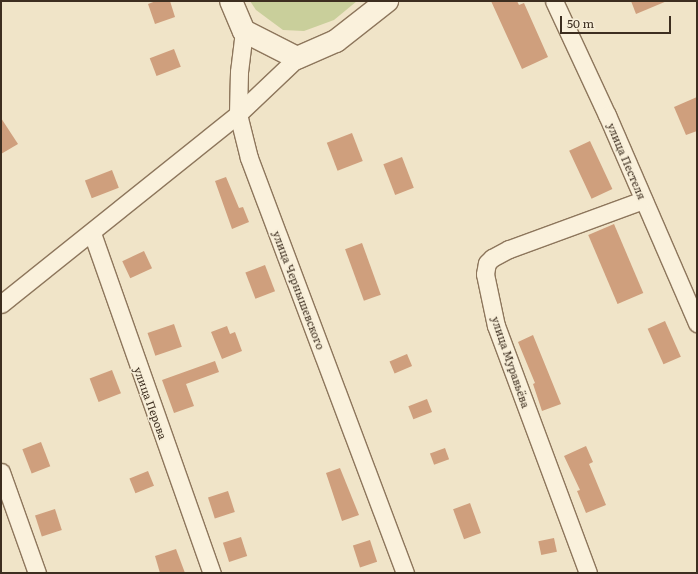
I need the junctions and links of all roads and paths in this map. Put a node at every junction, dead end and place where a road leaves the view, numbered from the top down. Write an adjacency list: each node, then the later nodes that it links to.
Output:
1 (231, 1): 4 (main road, улица Чернышевского)
2 (387, 1): 5 (main road)
3 (554, 1): 7 (street, улица Пестеля)
4 (244, 32): 5 (main road); 6 (street, улица Чернышевского)
5 (297, 58): 6 (street)
6 (238, 114): 8 (street); 14 (street, улица Чернышевского)
7 (643, 200): 10 (street, улица Пестеля); 15 (street, улица Муравьёва)
8 (92, 232): 9 (street); 13 (street, улица Перова)
9 (1, 304)
10 (697, 323)
11 (1, 472): 12 (street)
12 (37, 573)
13 (212, 573)
14 (404, 573)
15 (588, 573)

